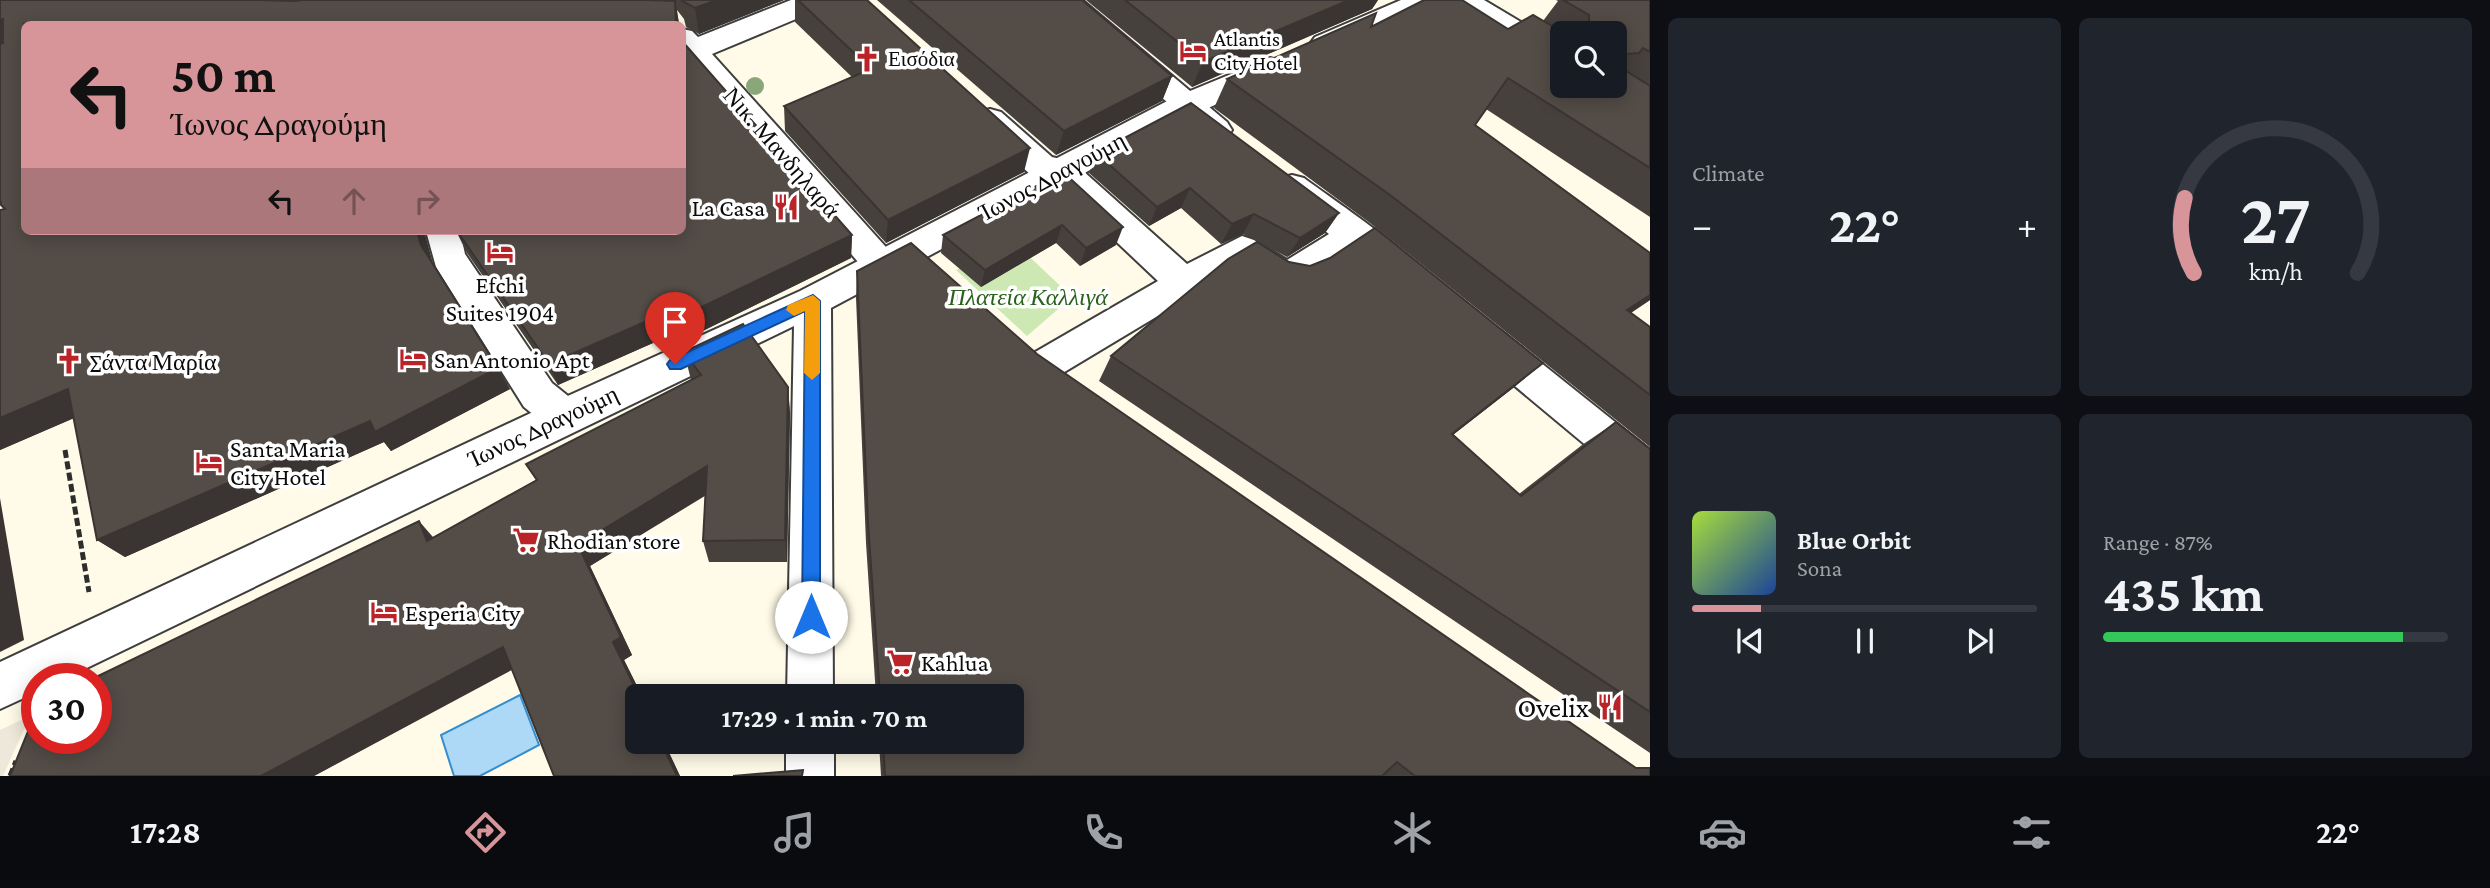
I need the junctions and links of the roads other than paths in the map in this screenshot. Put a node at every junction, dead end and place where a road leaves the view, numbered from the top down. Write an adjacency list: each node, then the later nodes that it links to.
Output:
1 (817, 0): 5 (street)
2 (1065, 0): 9 (street)
3 (1426, 0): 9 (street, Ίωνος Δραγούμη)
4 (1464, 0): 7 (street)
5 (686, 35)
6 (686, 45): 15 (street, Νικ. Μανδηλαρά)
7 (1550, 53)
8 (970, 102): 11 (street)
9 (1184, 106): 10 (street); 11 (street, Ίωνος Δραγούμη)
10 (1238, 146)
11 (1061, 170): 15 (street, Ίωνος Δραγούμη); 17 (street)
12 (1270, 170): 13 (street)
13 (1356, 234): 17 (street); 18 (street)
14 (444, 235): 24 (street)
15 (896, 258): 16 (street, Νικ. Μανδηλαρά); 19 (street, Ίωνος Δραγούμη)
16 (941, 276)
17 (1185, 284): 22 (street)
18 (1430, 294)
19 (813, 301): 24 (street, Ίωνος Δραγούμη); 26 (street)
20 (1461, 320): 25 (street)
21 (1012, 339): 22 (street)
22 (1043, 366): 23 (street)
23 (1077, 389)
24 (564, 416): 27 (street, Ίωνος Δραγούμη)
25 (1650, 474)
26 (810, 684)
27 (0, 686)
28 (810, 754): 29 (street)
29 (810, 776)

